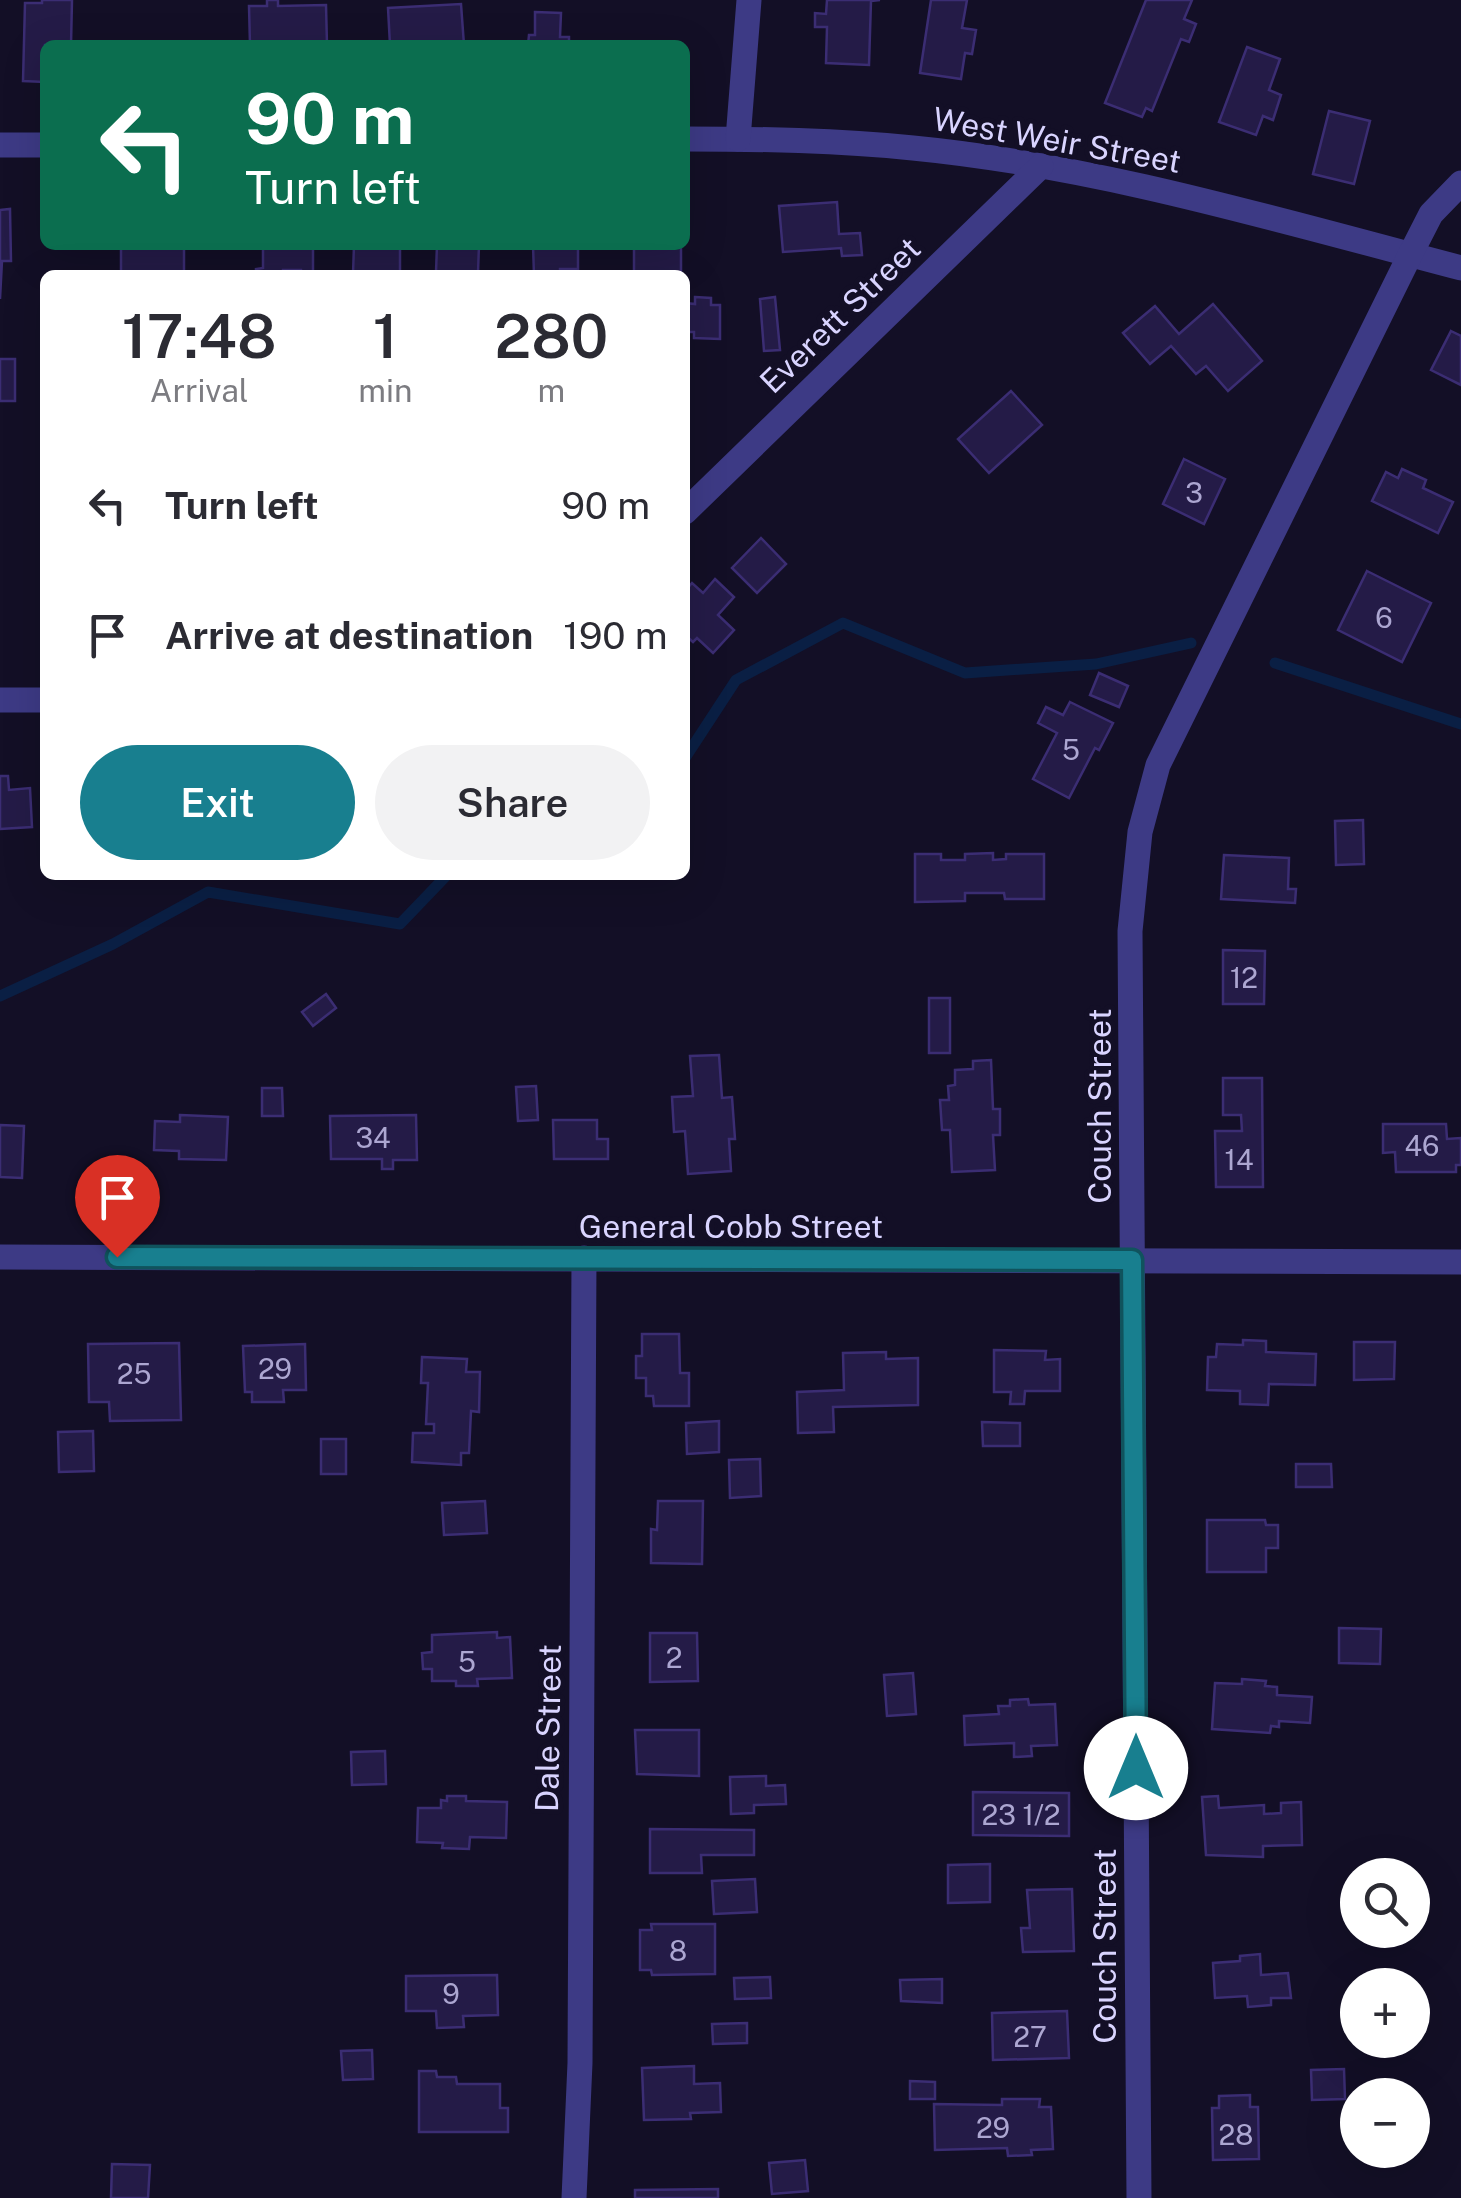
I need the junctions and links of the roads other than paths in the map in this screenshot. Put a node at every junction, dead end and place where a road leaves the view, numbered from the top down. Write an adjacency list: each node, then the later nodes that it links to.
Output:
1 (750, 0): 3 (street)
2 (690, 139): 3 (street, West Weir Street)
3 (738, 139): 6 (street, West Weir Street)
4 (0, 145): 5 (street)
5 (40, 145)
6 (1041, 166): 8 (street, West Weir Street); 10 (street, Everett Street)
7 (1461, 183): 8 (street, Couch Street)
8 (1410, 255): 9 (street, West Weir Street); 15 (street, Couch Street)
9 (1461, 268)
10 (690, 507)
11 (0, 700): 12 (street)
12 (40, 700)
13 (0, 1257): 14 (street, General Cobb Street)
14 (584, 1258): 15 (street, General Cobb Street); 17 (street, Dale Street)
15 (1132, 1260): 16 (street, General Cobb Street); 18 (street, Couch Street)
16 (1461, 1262)
17 (574, 2198)
18 (1139, 2198)

